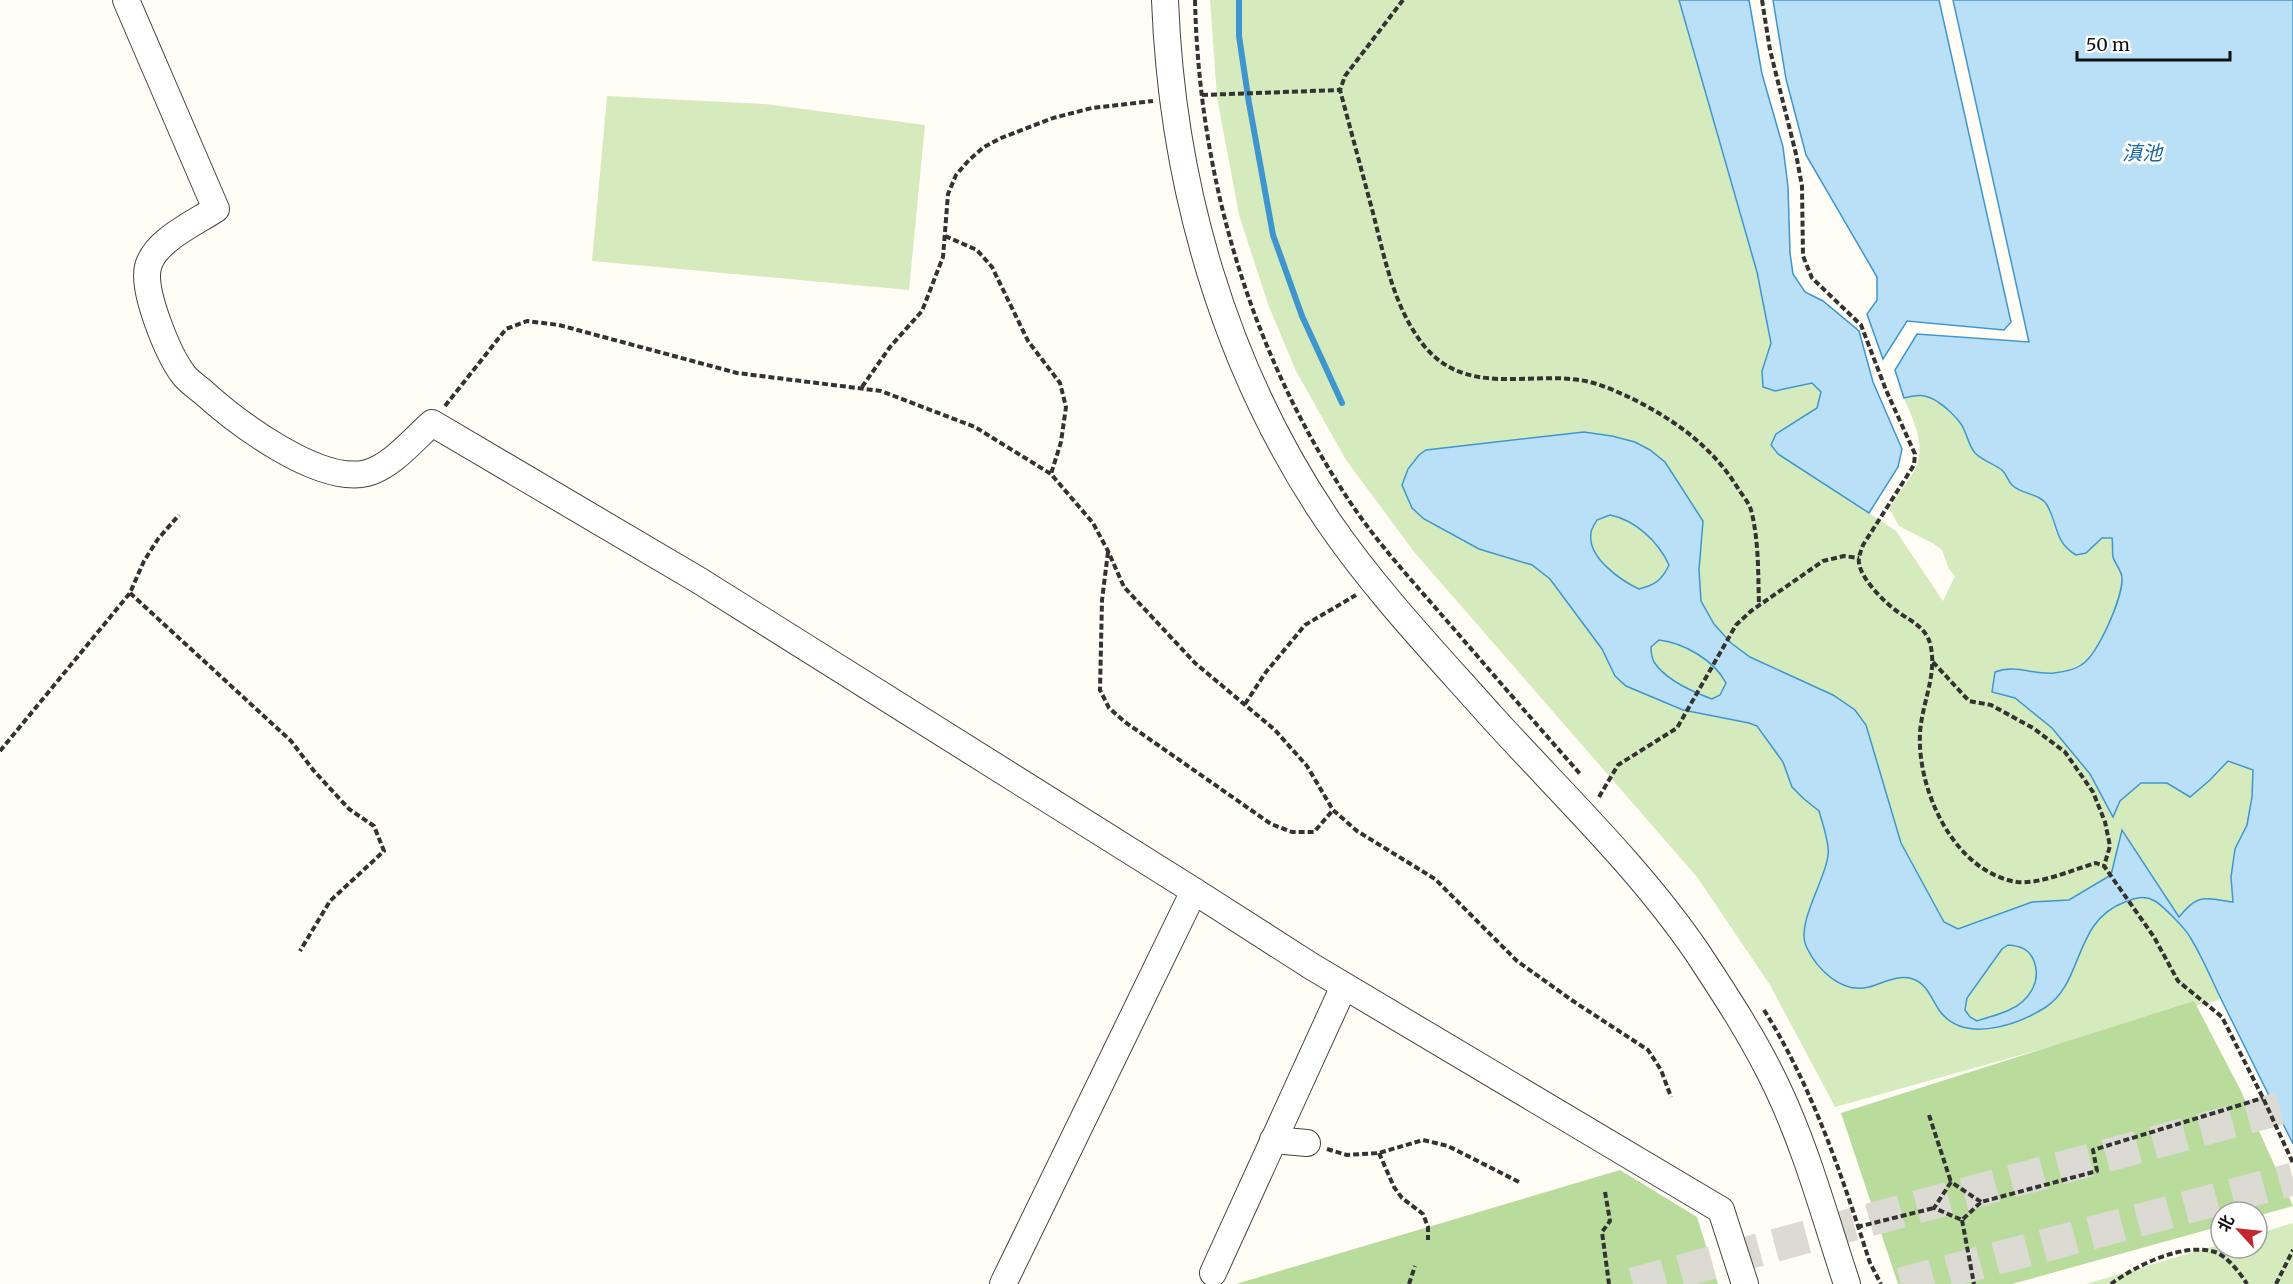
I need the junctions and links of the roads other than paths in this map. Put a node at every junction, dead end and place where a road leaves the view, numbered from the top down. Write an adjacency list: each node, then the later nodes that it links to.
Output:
1 (126, 0): 3 (street)
2 (1165, 0): 10 (street)
3 (1194, 891): 4 (street); 8 (street)
4 (1344, 986): 5 (street); 9 (street)
5 (1274, 1140): 6 (street); 7 (street)
6 (1307, 1143)
7 (1213, 1273)
8 (1004, 1284)
9 (1745, 1284)
10 (1847, 1284)

